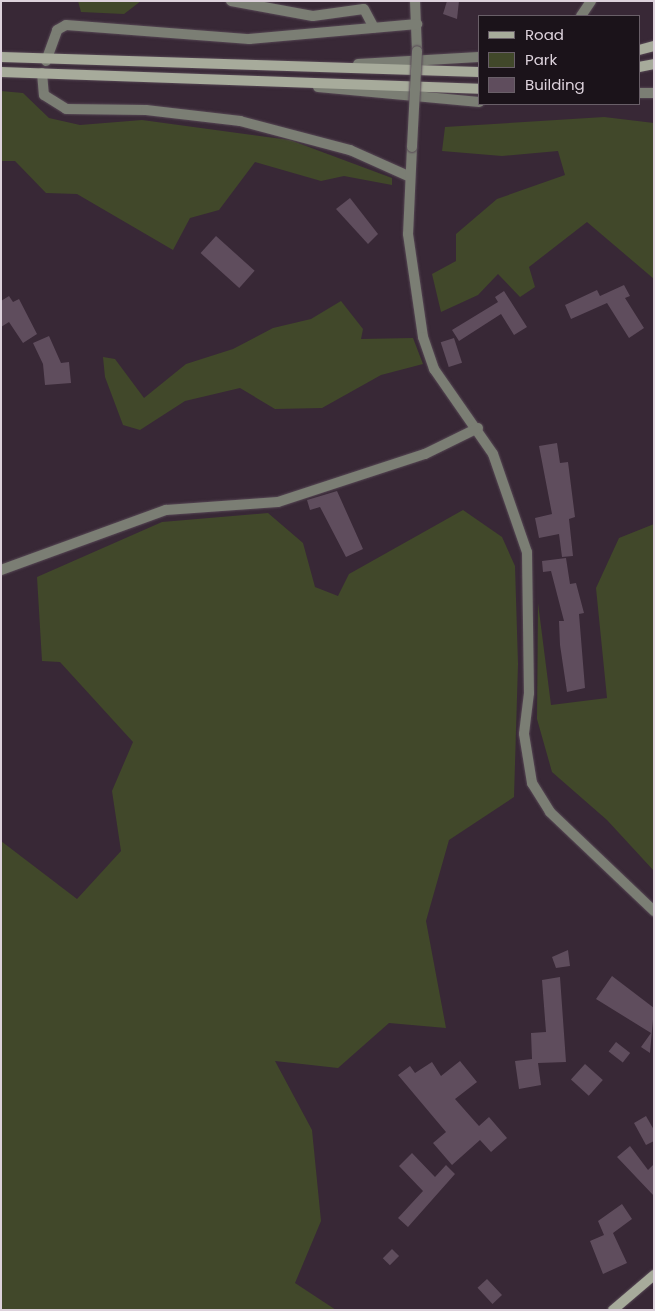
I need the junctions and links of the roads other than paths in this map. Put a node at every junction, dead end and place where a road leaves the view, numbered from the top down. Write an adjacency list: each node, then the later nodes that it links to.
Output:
1 (231, 1): 6 (street)
2 (415, 1): 5 (street)
3 (591, 1): 4 (street)
4 (582, 15)
5 (417, 24): 6 (street); 23 (street, bridge)
6 (374, 28): 11 (street)
7 (654, 46): 8 (street)
8 (640, 50)
9 (1, 57): 11 (street)
10 (478, 57): 13 (street)
11 (46, 61): 13 (street)
12 (654, 64): 14 (street)
13 (309, 66): 16 (street)
14 (640, 67)
15 (1, 72): 17 (street)
16 (478, 72)
17 (42, 73): 18 (street); 23 (street)
18 (298, 86): 19 (street); 22 (street)
19 (478, 89)
20 (640, 93): 21 (street)
21 (654, 93)
22 (478, 102)
23 (408, 176): 24 (street)
24 (478, 428): 25 (street); 26 (street)
25 (1, 570)
26 (654, 911)
27 (654, 1275): 28 (street)
28 (613, 1310)

